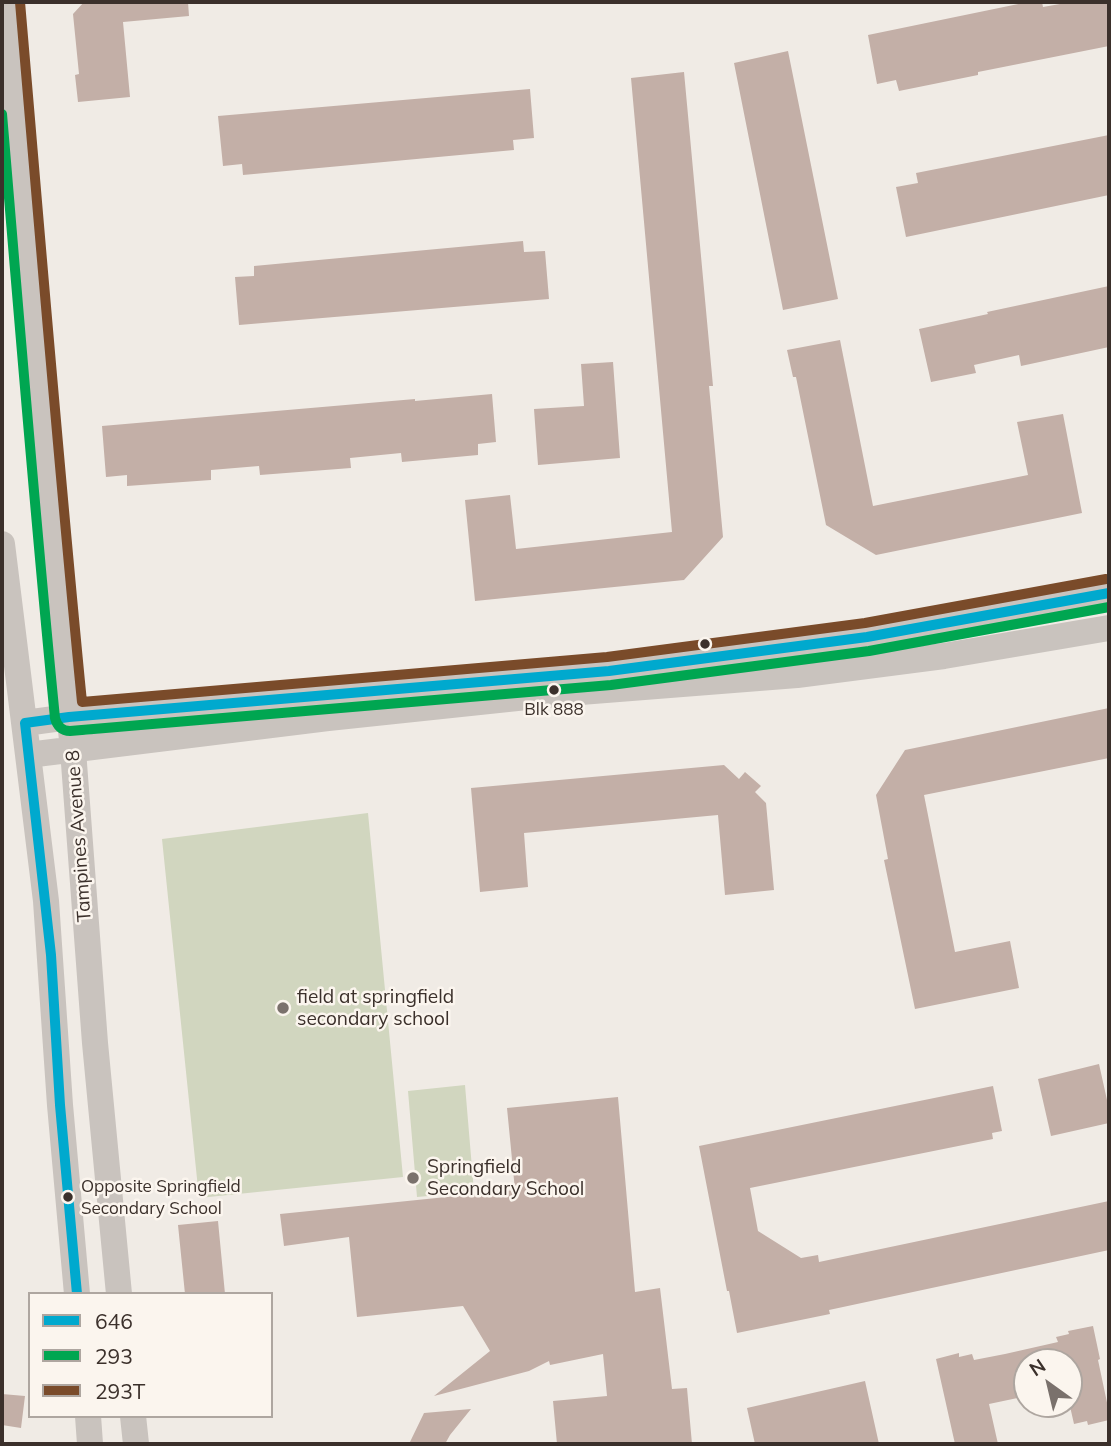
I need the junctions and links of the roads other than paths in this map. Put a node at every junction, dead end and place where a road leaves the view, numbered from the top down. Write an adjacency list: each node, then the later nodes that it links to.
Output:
1 (6, 2): 5 (street, Tampines Avenue 8)
2 (2, 544): 6 (street, Tampines Avenue 8)
3 (1109, 593): 5 (street)
4 (1109, 628): 7 (street)
5 (69, 717): 6 (street); 7 (street, Tampines Avenue 8)
6 (25, 723): 8 (street, Tampines Avenue 8)
7 (73, 750): 8 (street); 10 (street, Tampines Avenue 8)
8 (28, 755): 9 (street, Tampines Avenue 8)
9 (77, 1292)
10 (119, 1292)
11 (88, 1418): 13 (street)
12 (133, 1418): 14 (street)
13 (90, 1444)
14 (136, 1444)

